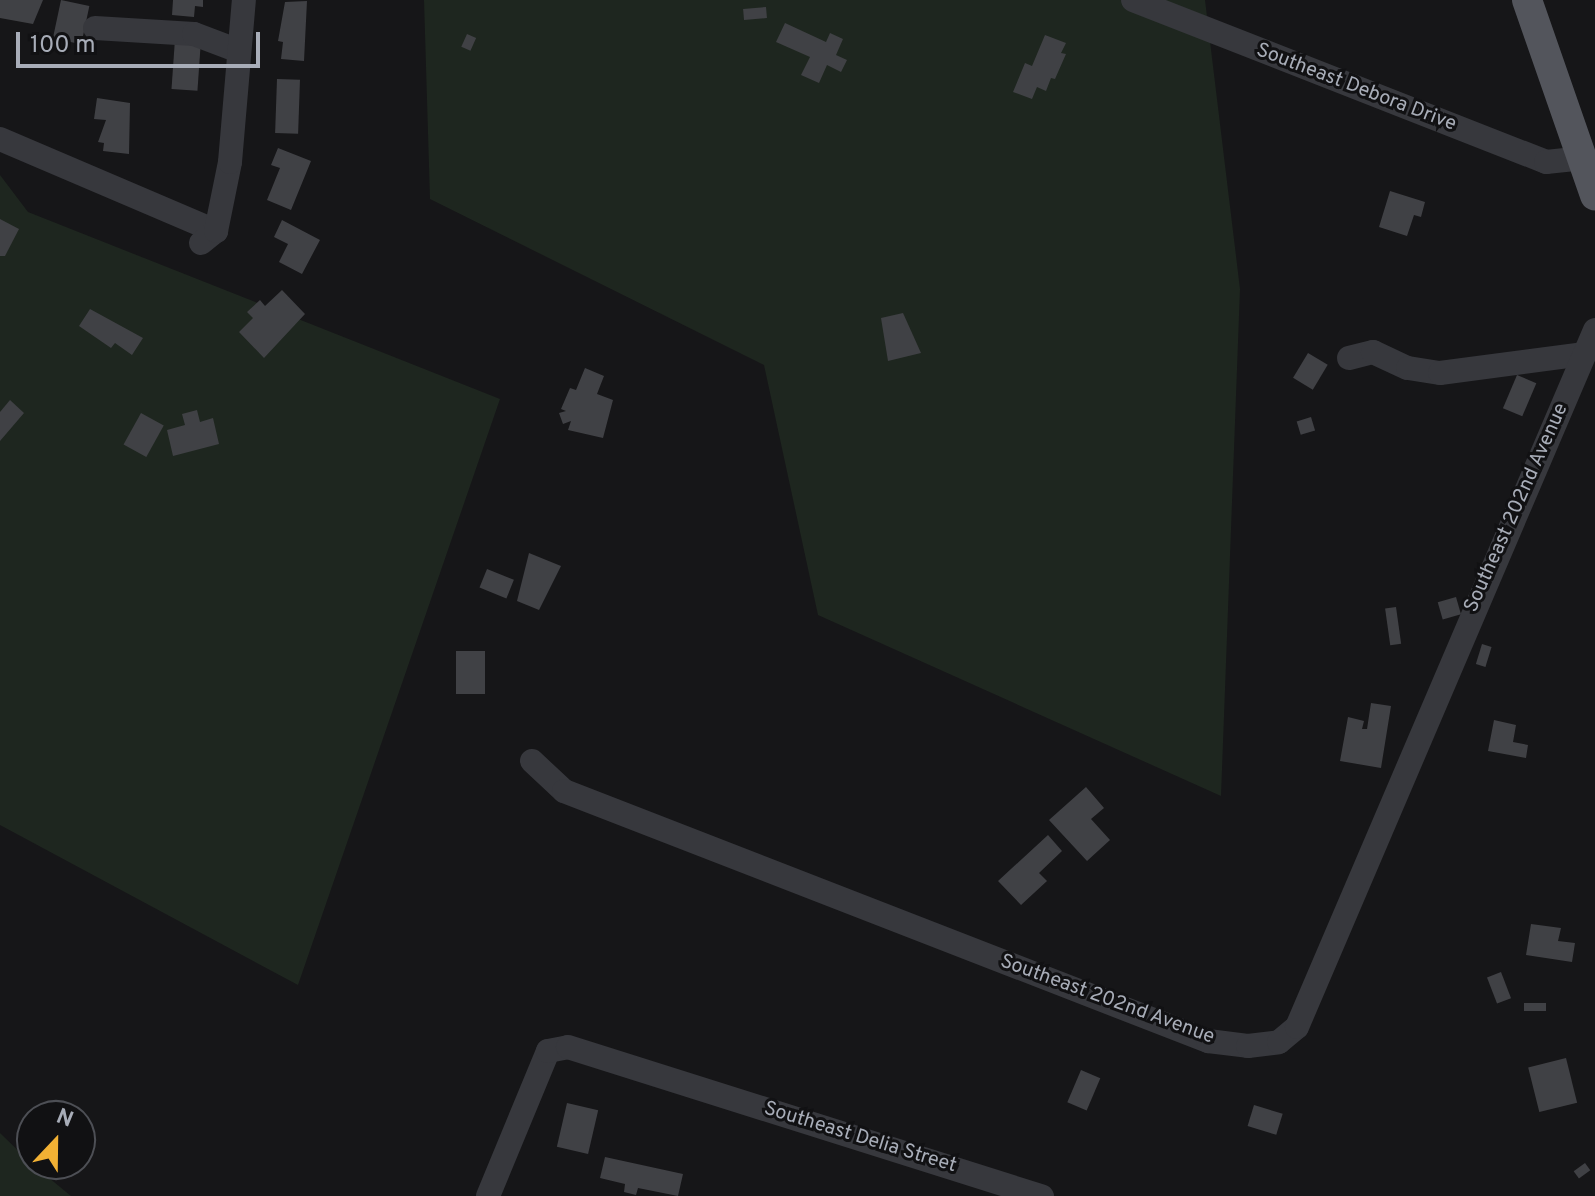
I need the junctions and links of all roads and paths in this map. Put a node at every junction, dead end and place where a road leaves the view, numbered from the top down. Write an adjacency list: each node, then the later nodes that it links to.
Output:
1 (244, 0): 5 (street)
2 (1133, 0): 7 (street, Southeast Debora Drive)
3 (1527, 0): 7 (main road)
4 (95, 28): 5 (street)
5 (239, 51): 6 (street)
6 (0, 139)
7 (1582, 158): 8 (main road)
8 (1595, 195)
9 (1595, 330): 10 (street, Southeast 202nd Avenue)
10 (1585, 354): 11 (street); 12 (street, Southeast 202nd Avenue)
11 (1349, 358)
12 (532, 761)
13 (488, 1196): 14 (street, Southeast Delia Street)
14 (1042, 1196)

